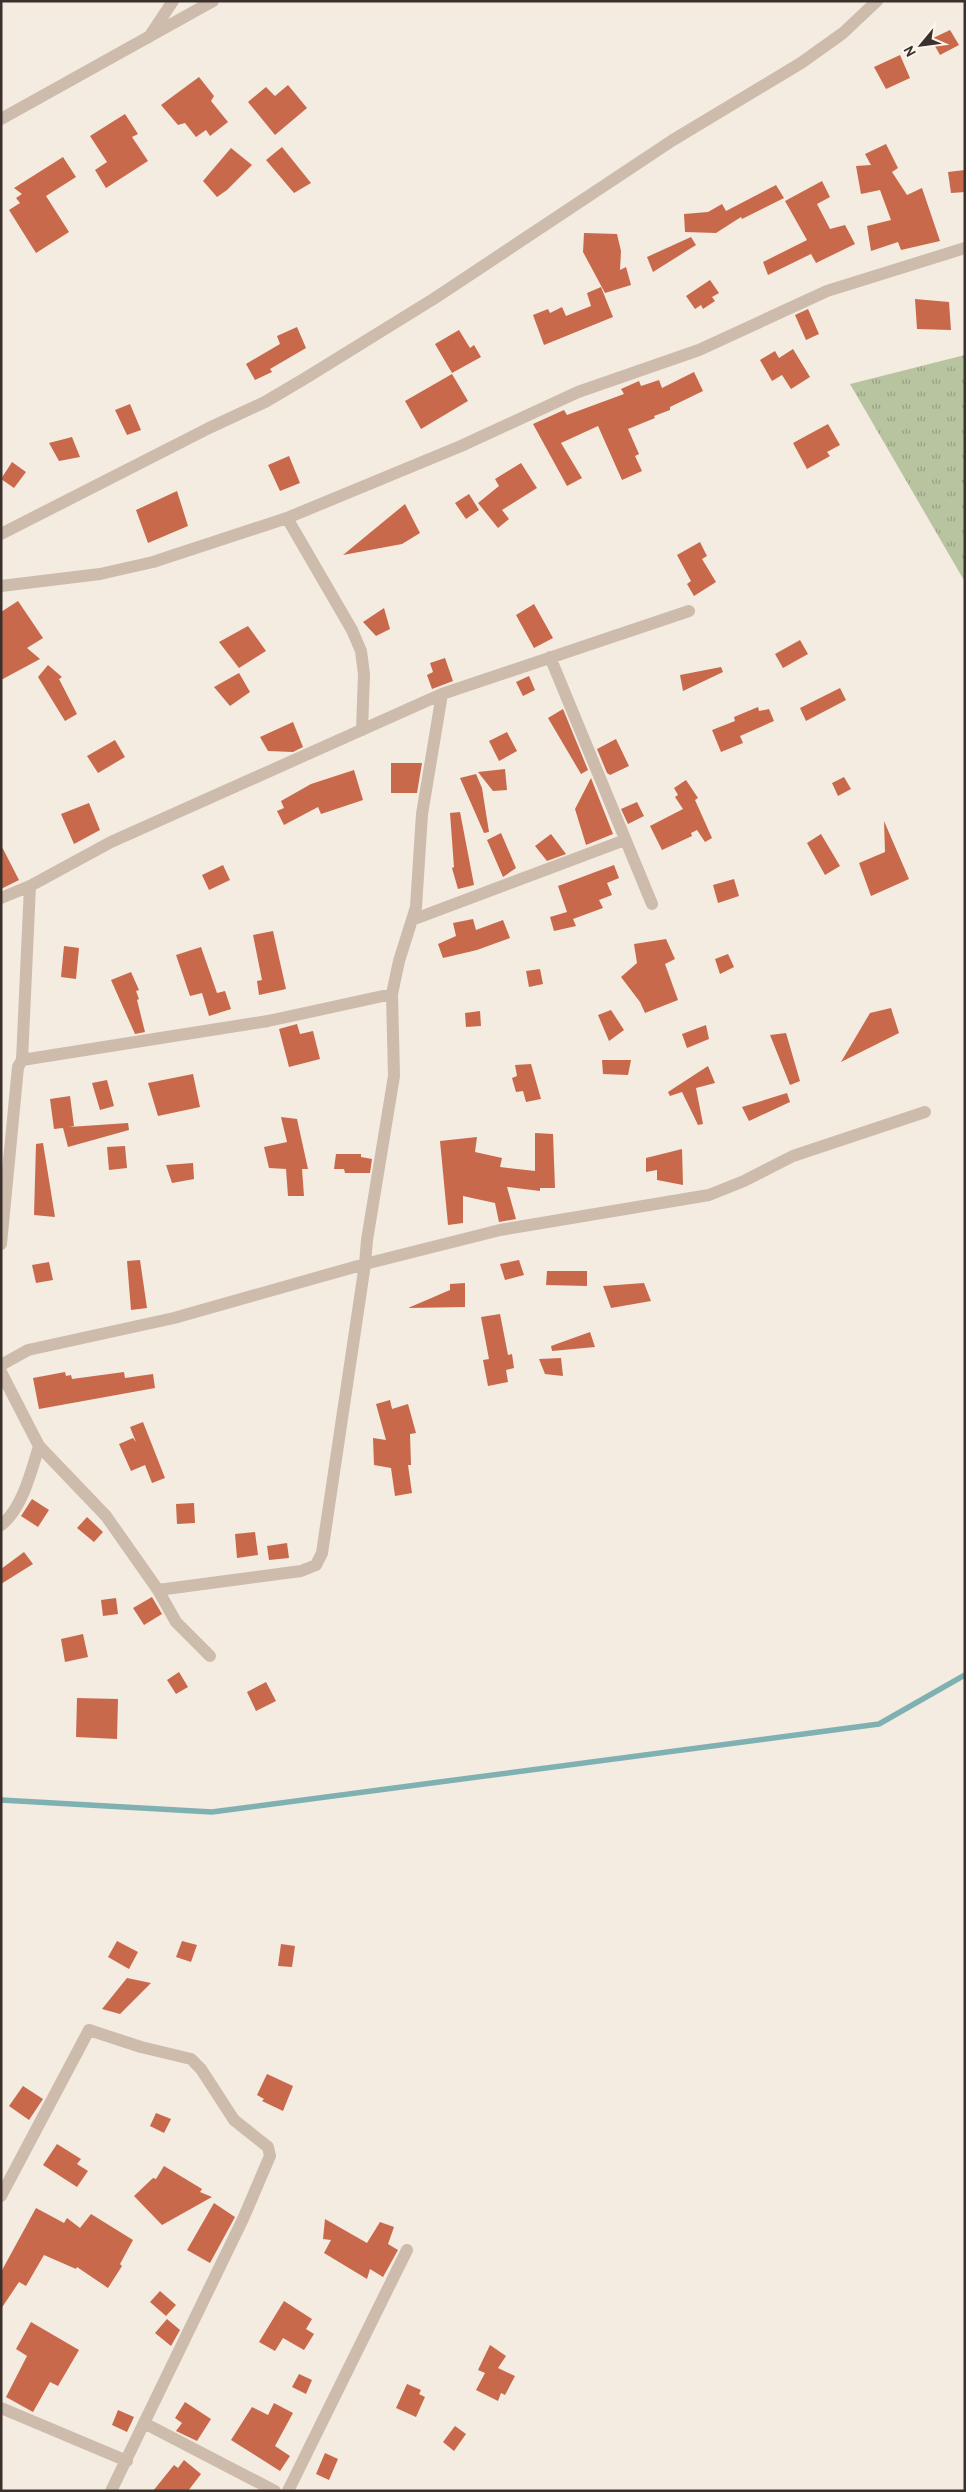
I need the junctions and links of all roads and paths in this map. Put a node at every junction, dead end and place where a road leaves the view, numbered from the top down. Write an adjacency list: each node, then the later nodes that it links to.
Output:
1 (173, 1): 4 (street)
2 (213, 1): 4 (street)
3 (877, 1): 8 (street)
4 (147, 40): 5 (street)
5 (1, 119)
6 (965, 248): 7 (street)
7 (287, 518): 9 (street); 13 (street)
8 (1, 534)
9 (1, 586)
10 (689, 611): 11 (street)
11 (550, 657): 12 (street); 14 (street)
12 (442, 694): 13 (street); 18 (street)
13 (362, 730): 15 (street)
14 (625, 840): 17 (street); 18 (street)
15 (30, 886): 16 (street); 20 (street)
16 (1, 898)
17 (652, 904)
18 (412, 920): 19 (street)
19 (392, 994): 20 (street); 23 (street)
20 (22, 1060): 22 (street)
21 (925, 1112): 23 (street)
22 (1, 1244)
23 (365, 1264): 24 (street); 28 (street)
24 (1, 1365)
25 (1, 1372): 26 (street)
26 (39, 1446): 27 (street); 28 (street)
27 (1, 1525)
28 (158, 1590): 29 (street)
29 (210, 1656)
30 (1, 2196): 33 (street)
31 (407, 2250): 37 (street)
32 (1, 2408): 34 (street)
33 (144, 2423): 34 (street); 36 (street)
34 (126, 2461): 35 (street)
35 (111, 2491)
36 (275, 2491)
37 (288, 2491)

